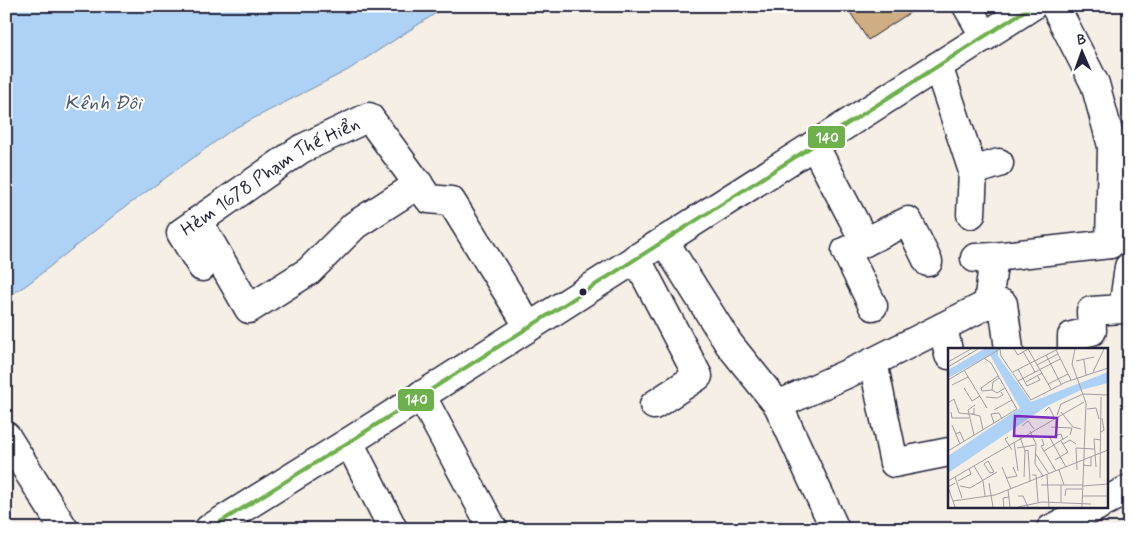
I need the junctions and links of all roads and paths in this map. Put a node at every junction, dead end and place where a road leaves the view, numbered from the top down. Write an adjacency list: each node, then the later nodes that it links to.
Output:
1 (967, 6): 4 (street)
2 (1032, 6): 4 (street)
3 (1055, 6): 10 (street)
4 (985, 37): 5 (street)
5 (938, 66): 6 (street); 8 (street)
6 (814, 145): 13 (street); 14 (street)
7 (999, 163): 8 (street)
8 (973, 172): 11 (street)
9 (419, 184): 12 (street, Hẻm 1678 Phạm Thế Hiển); 12 (street); 22 (street, Hẻm 1678 Phạm Thế Hiển)
10 (1120, 186): 15 (street)
11 (971, 214)
12 (198, 221): 18 (street, Hẻm 1678 Phạm Thế Hiển)
13 (664, 241): 16 (street); 30 (street)
14 (865, 242): 17 (street); 21 (street)
15 (1120, 250): 20 (street)
16 (636, 258): 22 (street); 29 (street)
17 (928, 262)
18 (202, 267)
19 (1129, 267): 25 (street)
20 (988, 304): 23 (street); 24 (street)
21 (873, 306)
22 (529, 327): 28 (street)
23 (943, 327): 26 (street); 27 (street)
24 (1009, 348)
25 (1072, 348)
26 (948, 350)
27 (873, 362): 30 (street); 33 (street)
28 (421, 395): 32 (street); 40 (street)
29 (654, 405)
30 (778, 405): 41 (street)
31 (6, 436): 37 (street)
32 (349, 442): 38 (street); 39 (street)
33 (948, 452)
34 (1129, 489): 35 (street)
35 (1108, 500)
36 (1094, 508): 42 (street)
37 (64, 529)
38 (209, 529)
39 (394, 529)
40 (493, 529)
41 (835, 529)
42 (1051, 529)

